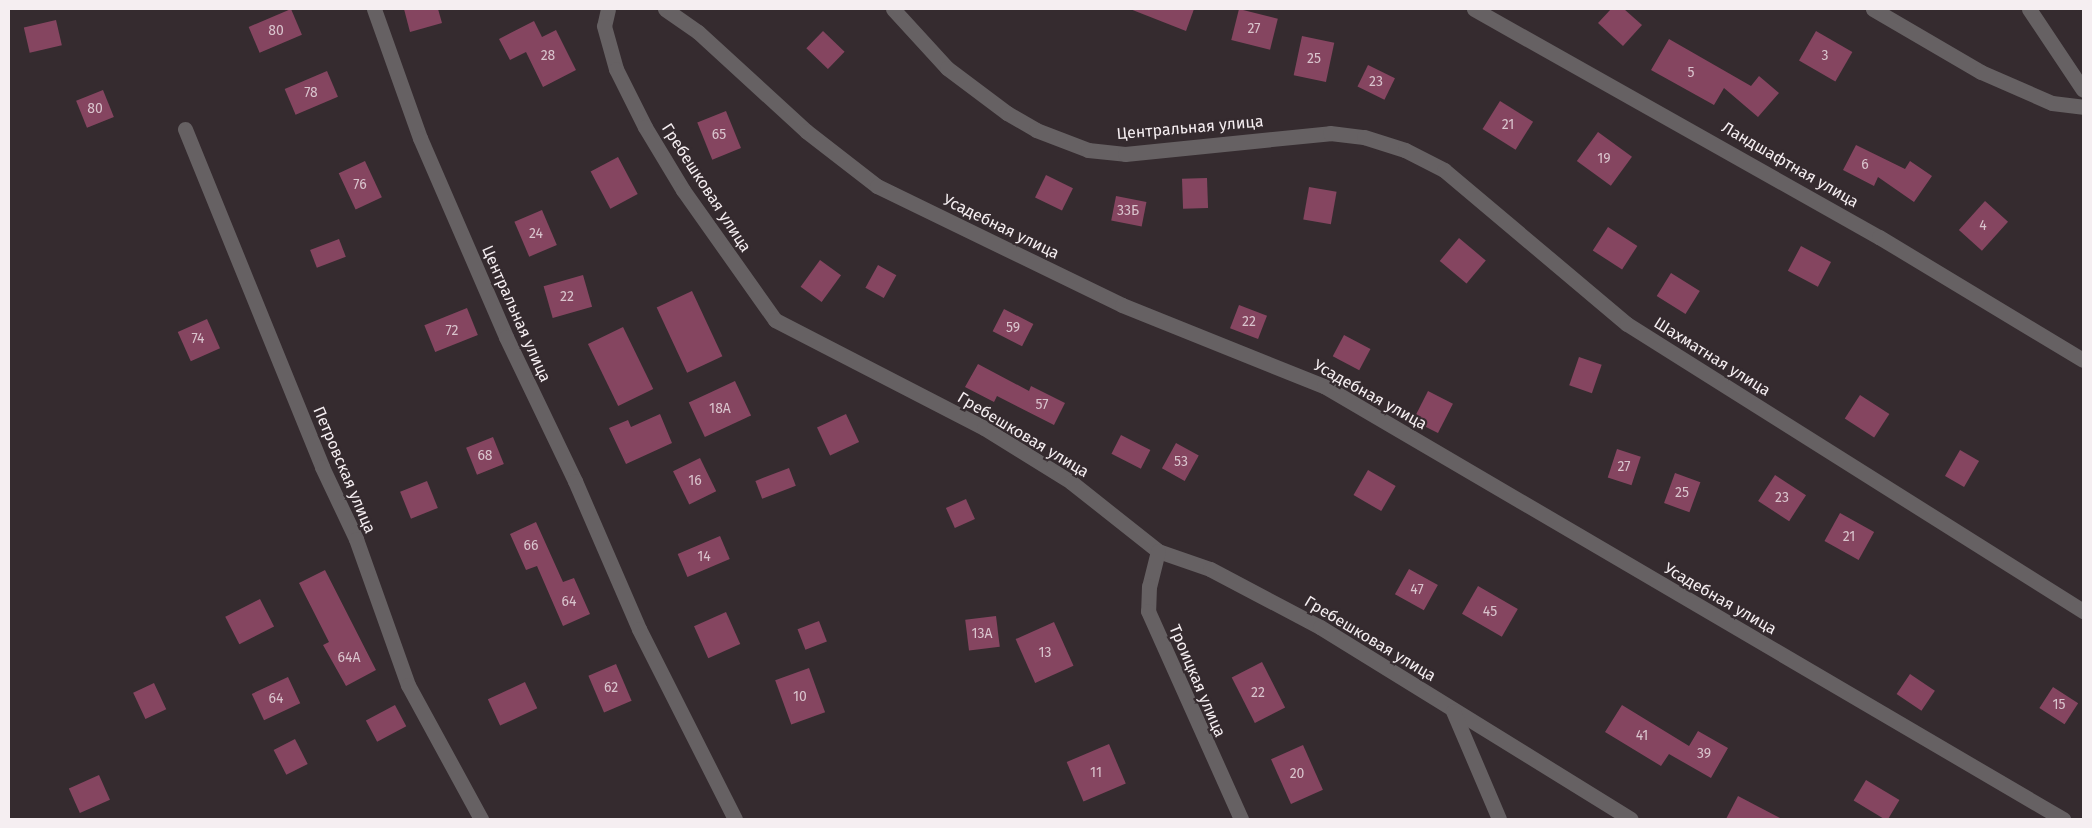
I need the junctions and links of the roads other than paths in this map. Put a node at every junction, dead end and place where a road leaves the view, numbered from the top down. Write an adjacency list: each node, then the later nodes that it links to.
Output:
1 (374, 9): 17 (street, Центральная улица)
2 (608, 9): 13 (street, Гребешковая улица)
3 (665, 9): 21 (street, Усадебная улица)
4 (893, 9): 11 (street, Центральная улица)
5 (1474, 9): 12 (street, Ландшафтная улица)
6 (1873, 9): 9 (street)
7 (2029, 9): 8 (street)
8 (2083, 90)
9 (2083, 107)
10 (185, 129): 16 (street, Петровская улица)
11 (1330, 134): 14 (street, Шахматная улица)
12 (2083, 360)
13 (1158, 551): 15 (street, Гребешковая улица); 18 (street, Троицкая улица)
14 (2083, 611)
15 (1453, 710): 19 (street); 20 (street, Гребешковая улица)
16 (481, 819)
17 (735, 819)
18 (1241, 819)
19 (1499, 819)
20 (1631, 819)
21 (2063, 819)

